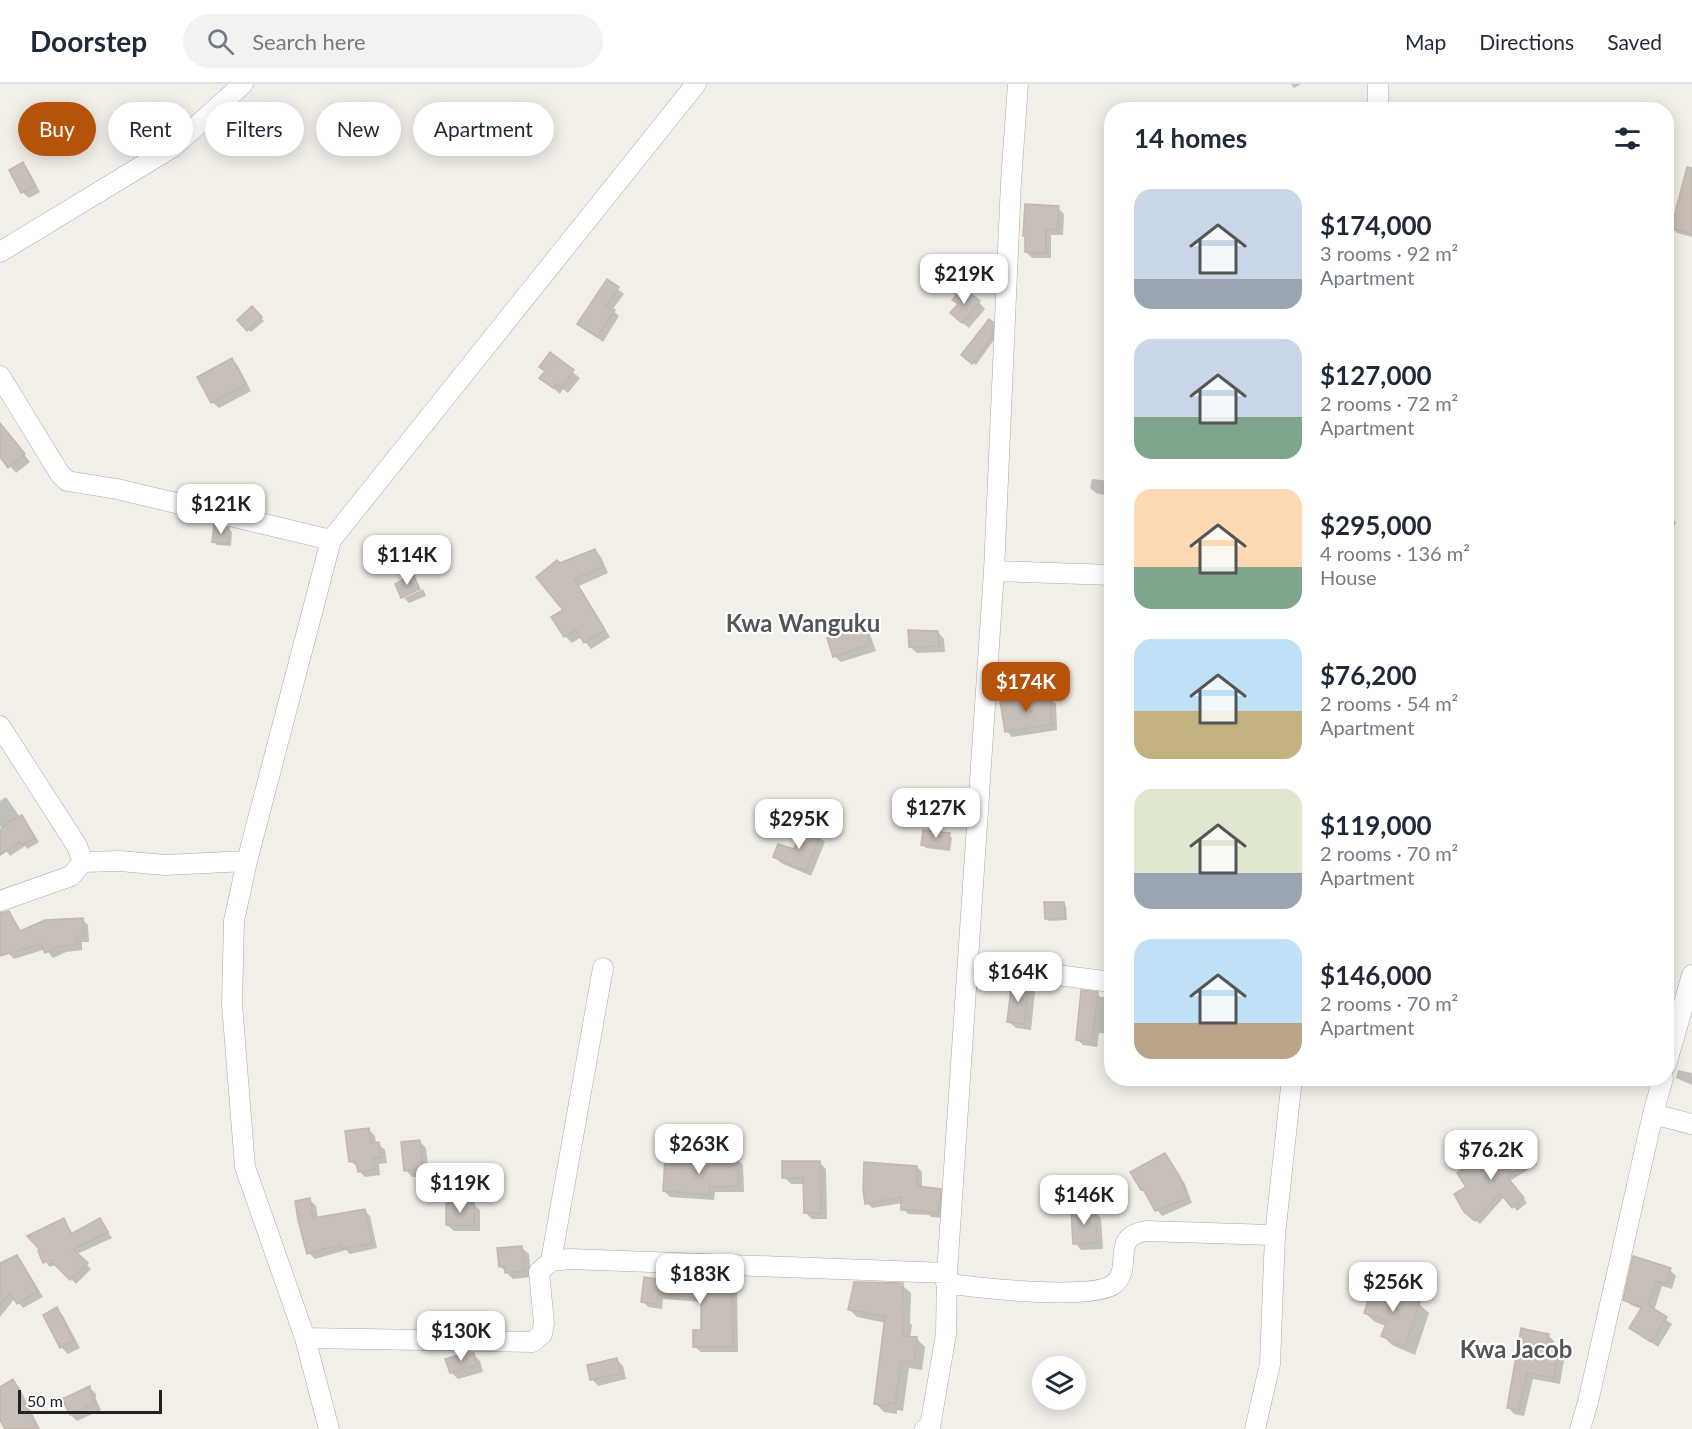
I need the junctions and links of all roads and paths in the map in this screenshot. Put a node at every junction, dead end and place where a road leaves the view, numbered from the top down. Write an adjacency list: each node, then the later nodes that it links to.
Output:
1 (243, 84): 6 (street)
2 (696, 84): 8 (street)
3 (1018, 84): 9 (street)
4 (1378, 84): 5 (street)
5 (1378, 102)
6 (0, 252)
7 (0, 376): 8 (street)
8 (331, 540): 12 (street)
9 (994, 571): 10 (street); 15 (street)
10 (1104, 575)
11 (2, 734): 13 (street)
12 (247, 861): 13 (street); 27 (street)
13 (83, 862): 14 (street)
14 (0, 900)
15 (969, 964): 18 (street); 26 (street)
16 (603, 968): 25 (street)
17 (1692, 975): 19 (street)
18 (1104, 981)
19 (1674, 1037)
20 (1291, 1086): 24 (street)
21 (1661, 1086): 22 (street)
22 (1653, 1114): 23 (street); 31 (street)
23 (1692, 1124)
24 (1275, 1235): 26 (street); 30 (street)
25 (551, 1261): 26 (street); 27 (street)
26 (946, 1278): 29 (street)
27 (305, 1338): 28 (street)
28 (329, 1429)
29 (925, 1429)
30 (1255, 1429)
31 (1580, 1429)

